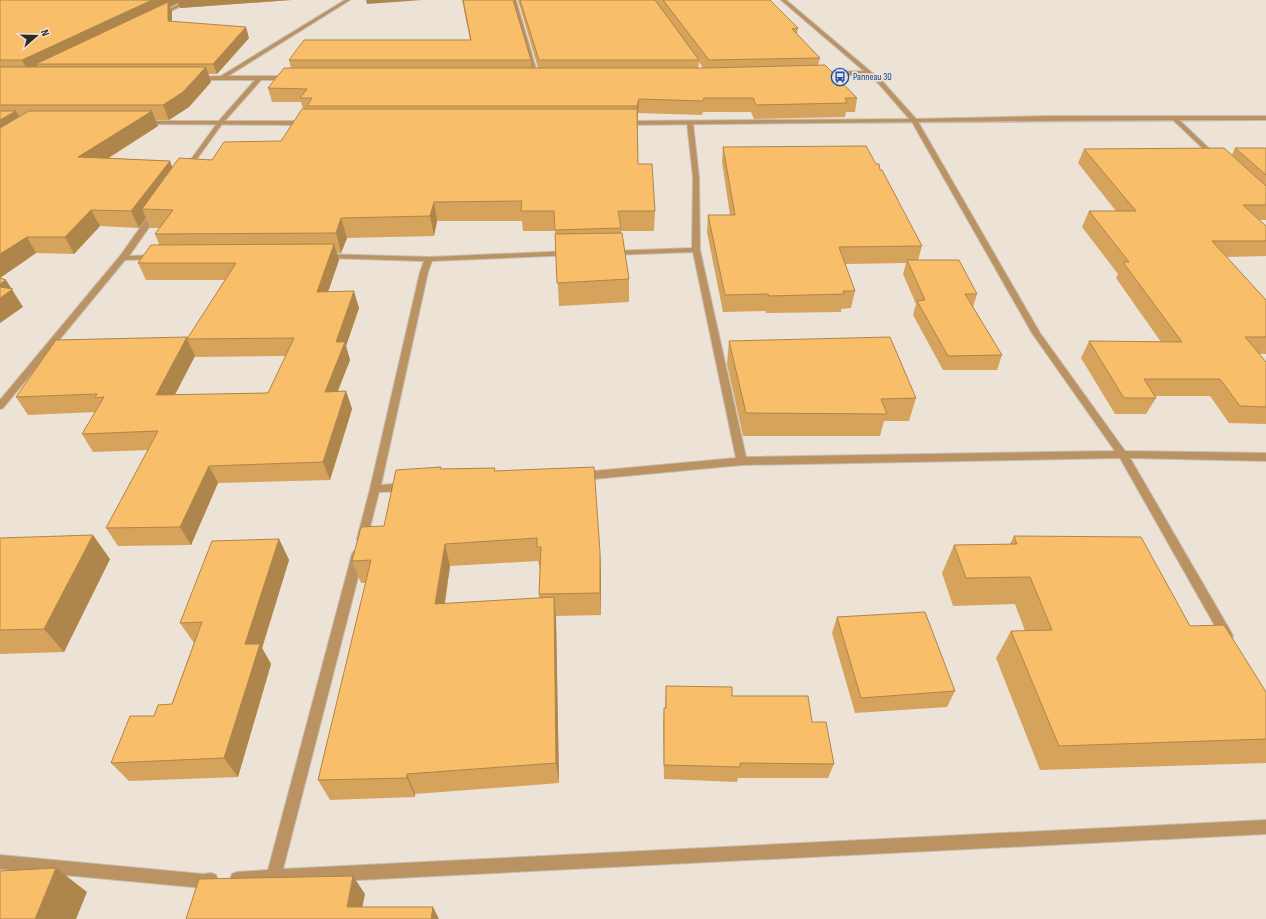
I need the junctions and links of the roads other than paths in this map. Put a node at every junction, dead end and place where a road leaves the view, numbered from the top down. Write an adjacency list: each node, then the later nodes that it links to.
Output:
1 (191, 0): 5 (street)
2 (348, 0): 9 (street)
3 (514, 0): 13 (street)
4 (783, 0): 6 (street)
5 (156, 17)
6 (869, 73): 7 (street); 17 (street)
7 (814, 74)
8 (191, 78): 9 (street)
9 (222, 78): 10 (street)
10 (259, 78): 11 (street); 19 (street)
11 (299, 78)
12 (529, 78): 13 (street)
13 (537, 78): 14 (street)
14 (545, 78)
15 (1174, 118): 16 (street); 17 (street); 23 (street)
16 (1266, 118)
17 (915, 121): 22 (street); 34 (street)
18 (140, 123): 19 (street)
19 (220, 123): 20 (street); 24 (street)
20 (316, 123)
21 (619, 123): 22 (street)
22 (690, 123): 26 (street)
23 (1220, 161)
24 (183, 174)
25 (160, 206): 31 (street)
26 (696, 250): 28 (street); 36 (street)
27 (580, 253): 32 (street)
28 (604, 253)
29 (317, 256): 32 (street)
30 (161, 257): 31 (street)
31 (123, 258): 33 (street)
32 (429, 259): 39 (street)
33 (0, 406)
34 (1123, 454): 35 (street); 36 (street); 40 (street)
35 (1266, 457)
36 (742, 461): 37 (street)
37 (569, 477)
38 (414, 486): 39 (street)
39 (375, 489): 43 (street)
40 (1231, 643)
41 (1266, 827): 43 (street)
42 (0, 862): 43 (street)
43 (274, 876)

